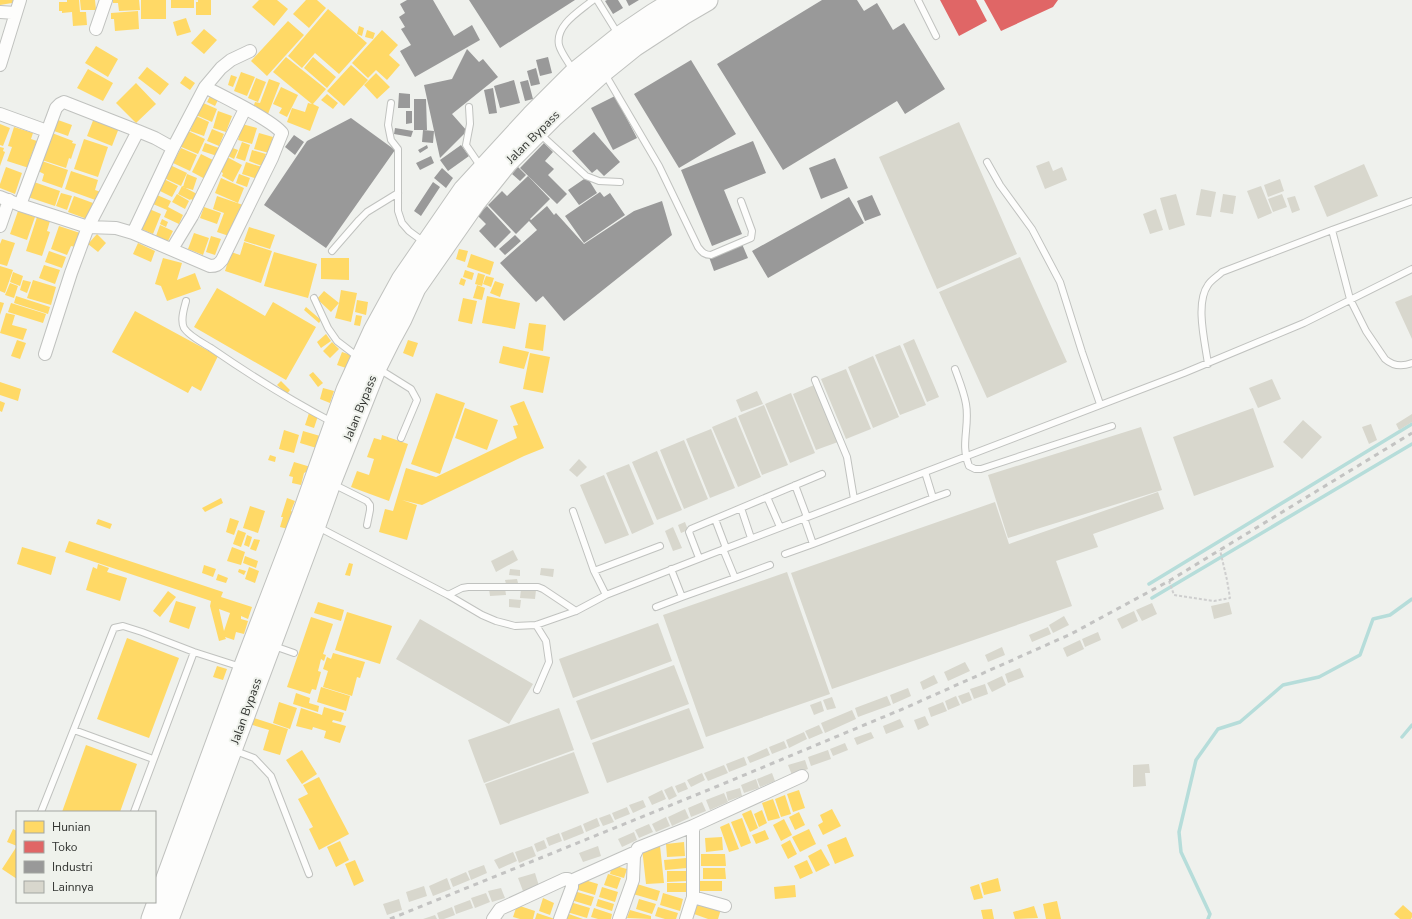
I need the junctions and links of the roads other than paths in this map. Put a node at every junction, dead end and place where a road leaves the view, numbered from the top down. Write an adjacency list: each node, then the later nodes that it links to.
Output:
1 (20, 0): 9 (street)
2 (106, 0): 10 (street)
3 (594, 0): 16 (lane)
4 (597, 0): 12 (lane)
5 (707, 0): 15 (highway, Jalan Bypass)
6 (918, 0): 11 (lane)
7 (671, 2): 12 (highway, Jalan Bypass)
8 (0, 12): 9 (street)
9 (16, 14): 14 (street)
10 (96, 29)
11 (936, 36)
12 (620, 37): 16 (highway, Jalan Bypass)
13 (250, 51): 17 (street)
14 (0, 65)
15 (603, 71): 24 (highway, Jalan Bypass); 31 (lane)
16 (575, 73): 27 (highway, Jalan Bypass)
17 (205, 87): 20 (street); 25 (street)
18 (392, 103): 29 (lane)
19 (469, 107): 27 (lane)
20 (245, 109): 38 (street); 38 (street)
21 (0, 114): 22 (street)
22 (47, 131): 23 (street); 30 (street)
23 (138, 131): 25 (street); 34 (street)
24 (538, 131): 28 (lane); 45 (highway, Jalan Bypass)
25 (173, 148): 36 (street)
26 (987, 162): 50 (lane)
27 (483, 170): 37 (highway, Jalan Bypass)
28 (620, 182)
29 (398, 193): 37 (lane); 39 (lane)
30 (10, 201): 33 (street); 34 (street)
31 (741, 201)
32 (1412, 201): 35 (lane)
33 (0, 226)
34 (88, 227): 36 (street); 44 (street)
35 (1332, 230): 42 (lane); 47 (lane)
36 (133, 233): 38 (street)
37 (428, 244): 45 (highway, Jalan Bypass)
38 (172, 249)
39 (332, 250)
40 (1412, 269): 42 (lane)
41 (314, 298): 45 (lane)
42 (1350, 299): 46 (lane); 47 (lane)
43 (186, 301): 51 (lane)
44 (45, 354)
45 (368, 363): 51 (highway, Jalan Bypass); 53 (lane); 57 (highway, Jalan Bypass)
46 (1412, 363)
47 (1208, 364): 50 (lane)
48 (955, 368): 54 (lane)
49 (815, 380): 62 (lane)
50 (1100, 404): 54 (lane)
51 (335, 424): 67 (highway, Jalan Bypass)
52 (1112, 426): 54 (lane)
53 (401, 438)
54 (965, 456): 55 (lane)
55 (925, 472): 61 (lane); 62 (lane)
56 (822, 474): 58 (lane)
57 (330, 483): 67 (highway, Jalan Bypass); 68 (lane)
58 (795, 486): 60 (lane); 65 (lane)
59 (947, 493): 61 (lane)
60 (767, 497): 63 (lane); 69 (lane)
61 (933, 498): 71 (lane)
62 (854, 499): 65 (lane)
63 (741, 508): 66 (lane); 70 (lane)
64 (573, 511): 78 (lane)
65 (805, 517): 69 (lane); 71 (lane)
66 (715, 519): 73 (lane); 75 (lane)
67 (308, 522): 80 (lane); 86 (highway, Jalan Bypass); 89 (highway, Jalan Bypass)
68 (366, 525)
69 (780, 527): 70 (lane)
70 (751, 538): 73 (lane)
71 (812, 544): 74 (lane)
72 (660, 546): 78 (lane)
73 (724, 548): 75 (lane); 79 (lane)
74 (785, 554)
75 (699, 558): 77 (lane)
76 (770, 565): 79 (lane)
77 (671, 569): 81 (lane); 82 (lane)
78 (594, 571): 81 (lane)
79 (735, 578): 82 (lane)
80 (448, 595): 84 (lane); 85 (lane)
81 (606, 596): 84 (lane)
82 (682, 597): 83 (lane)
83 (656, 607)
84 (576, 611): 85 (lane)
85 (536, 625): 90 (lane)
86 (270, 645): 88 (lane); 92 (highway, Jalan Bypass)
87 (194, 652): 89 (lane); 91 (lane); 93 (lane)
88 (294, 653)
89 (244, 668): 103 (highway, Jalan Bypass)
90 (537, 690)
91 (74, 730): 93 (lane); 95 (lane)
92 (232, 749): 99 (lane); 104 (highway, Jalan Bypass)
93 (153, 759): 96 (lane)
94 (802, 776): 97 (street)
95 (41, 811)
96 (134, 811)
97 (693, 826): 98 (street); 101 (street)
98 (636, 852): 100 (street); 107 (street)
99 (309, 874)
100 (571, 881): 105 (street); 106 (street)
101 (694, 897): 102 (street); 108 (street)
102 (725, 906)
103 (152, 919)
104 (168, 919)
105 (493, 919)
106 (560, 919)
107 (620, 919)
108 (686, 919)

